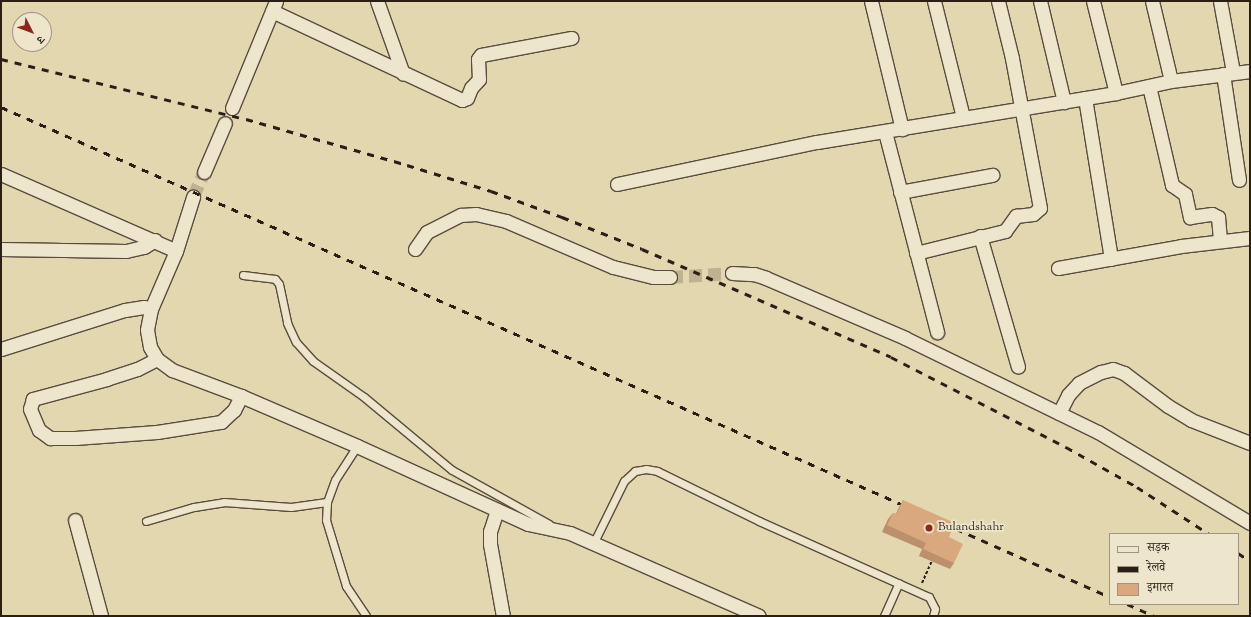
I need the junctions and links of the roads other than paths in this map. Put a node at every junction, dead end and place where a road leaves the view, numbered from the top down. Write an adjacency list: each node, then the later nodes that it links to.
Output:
1 (377, 1): 13 (street)
2 (870, 1): 23 (street)
3 (934, 1): 21 (street)
4 (998, 1): 20 (street)
5 (1040, 1): 18 (street)
6 (1093, 1): 16 (street)
7 (1152, 1): 14 (street)
8 (1220, 1): 12 (street)
9 (274, 6): 13 (street); 19 (street)
10 (571, 38): 13 (street)
11 (1250, 70): 12 (street)
12 (1228, 73): 14 (street); 28 (street)
13 (403, 74)
14 (1171, 81): 15 (street)
15 (1149, 86): 16 (street); 34 (street)
16 (1116, 93): 17 (street)
17 (1085, 98): 18 (street); 39 (street)
18 (1064, 102): 20 (street)
19 (232, 108)
20 (1022, 108): 21 (street); 32 (street)
21 (963, 117): 23 (street)
22 (225, 123): 25 (street)
23 (902, 129): 24 (street)
24 (885, 132): 29 (street); 30 (street)
25 (204, 172)
26 (1, 174): 35 (street)
27 (992, 175): 30 (street)
28 (1239, 180)
29 (617, 184)
30 (900, 192): 38 (street)
31 (193, 197): 35 (street)
32 (980, 236): 38 (street); 48 (street)
33 (1250, 238): 34 (street)
34 (1220, 240): 39 (street)
35 (166, 246): 37 (street); 44 (street)
36 (415, 248): 43 (street)
37 (1, 249)
38 (916, 253): 45 (street)
39 (1111, 259): 40 (street)
40 (1058, 268)
41 (732, 273): 50 (street)
42 (243, 275): 58 (lane)
43 (670, 277)
44 (151, 309): 46 (street); 47 (street)
45 (937, 332)
46 (1, 349)
47 (157, 360): 49 (street); 49 (street)
48 (1018, 367)
49 (241, 396): 52 (street)
50 (1059, 413): 51 (street); 57 (street)
51 (1250, 443)
52 (357, 446): 53 (lane); 54 (street)
53 (326, 502): 56 (lane); 62 (lane)
54 (497, 510): 58 (street); 63 (street)
55 (75, 520): 61 (street)
56 (146, 521)
57 (1250, 523)
58 (560, 530): 59 (street)
59 (594, 542): 60 (lane); 64 (street)
60 (899, 583): 65 (lane); 66 (lane)
61 (101, 616)
62 (366, 616)
63 (503, 616)
64 (759, 616)
65 (884, 616)
66 (933, 616)

